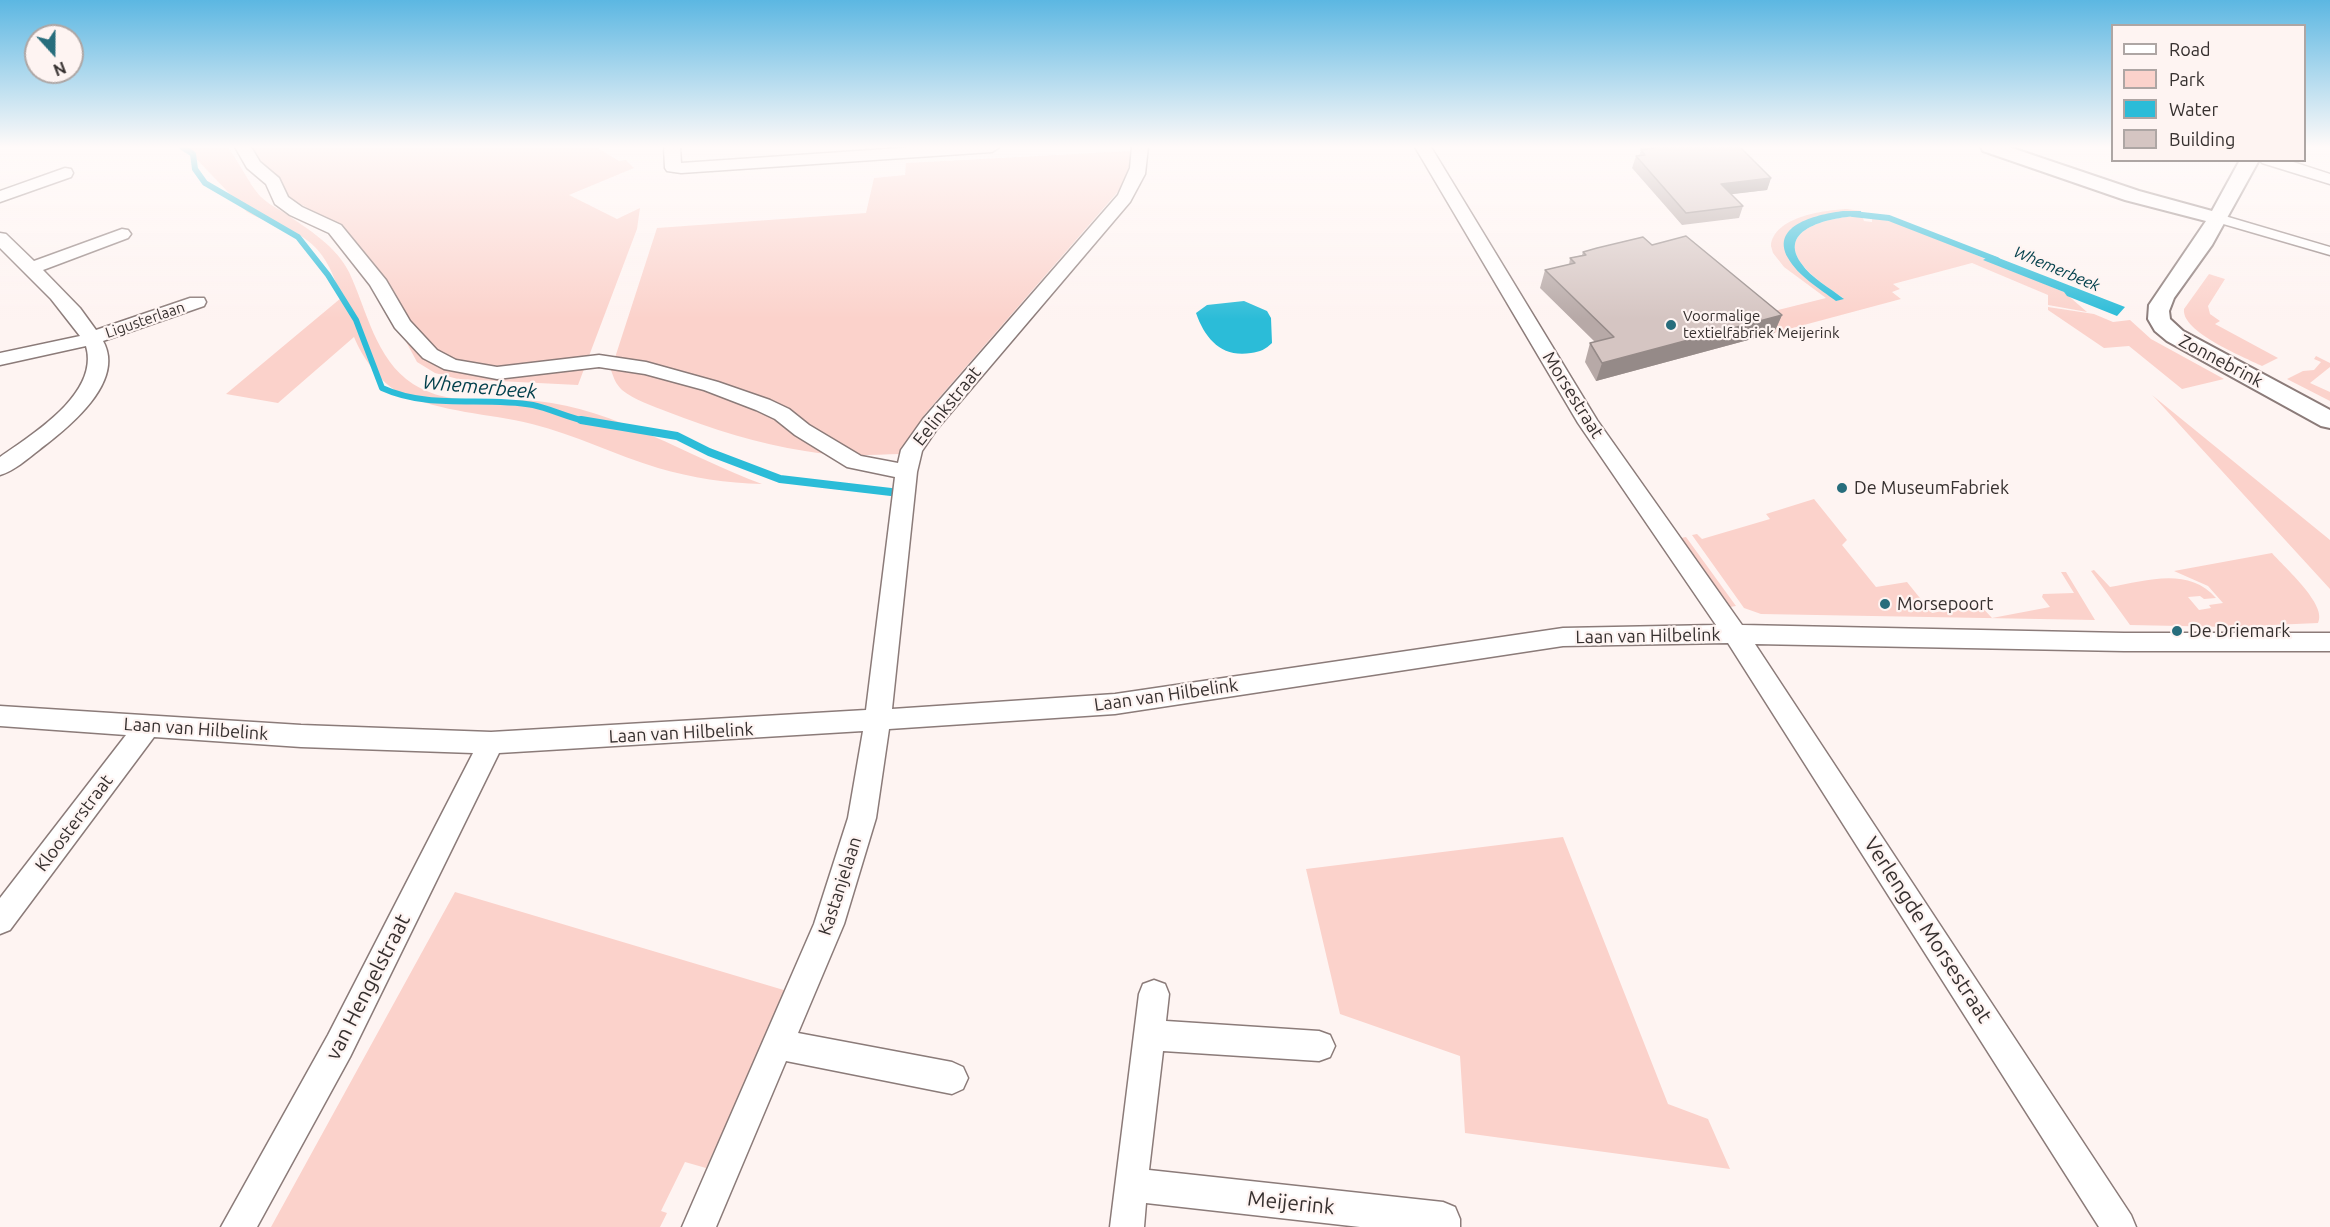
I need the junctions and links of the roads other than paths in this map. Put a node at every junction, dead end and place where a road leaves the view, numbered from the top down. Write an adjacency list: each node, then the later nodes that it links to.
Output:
1 (287, 204): 16 (street)
2 (1119, 204): 16 (street, Eelinkstraat)
3 (1458, 204): 17 (street, Morsestraat)
4 (2164, 204): 6 (street)
5 (2226, 204): 6 (street)
6 (2218, 219): 9 (street); 14 (street, Zonnebrink)
7 (122, 234): 10 (street)
8 (0, 239): 10 (street, Ligusterlaan)
9 (2330, 250)
10 (32, 268): 12 (street, Ligusterlaan)
11 (197, 302): 12 (street, Ligusterlaan)
12 (93, 338): 13 (street, Ligusterlaan); 15 (street, Ligusterlaan)
13 (0, 359)
14 (2330, 420)
15 (0, 468)
16 (906, 472): 20 (street, Eelinkstraat)
17 (1736, 634): 18 (street, Laan van Hilbelink); 20 (street, Laan van Hilbelink); 34 (street, Verlengde Morsestraat)
18 (2330, 642)
19 (0, 716): 21 (street, Laan van Hilbelink)
20 (878, 720): 22 (street, Laan van Hilbelink); 26 (street, Kastanjelaan)
21 (148, 725): 22 (street, Laan van Hilbelink); 23 (street, Kloosterstraat)
22 (491, 743): 30 (street, van Hengelstraat)
23 (0, 921)
24 (1154, 994): 25 (street)
25 (1148, 1035): 27 (street); 29 (street)
26 (779, 1045): 28 (street); 31 (street, Kastanjelaan)
27 (1319, 1046)
28 (952, 1078)
29 (1131, 1185): 32 (street); 33 (street, Meijerink)
30 (238, 1227)
31 (699, 1227)
32 (1127, 1227)
33 (1443, 1227)
34 (2120, 1227)

